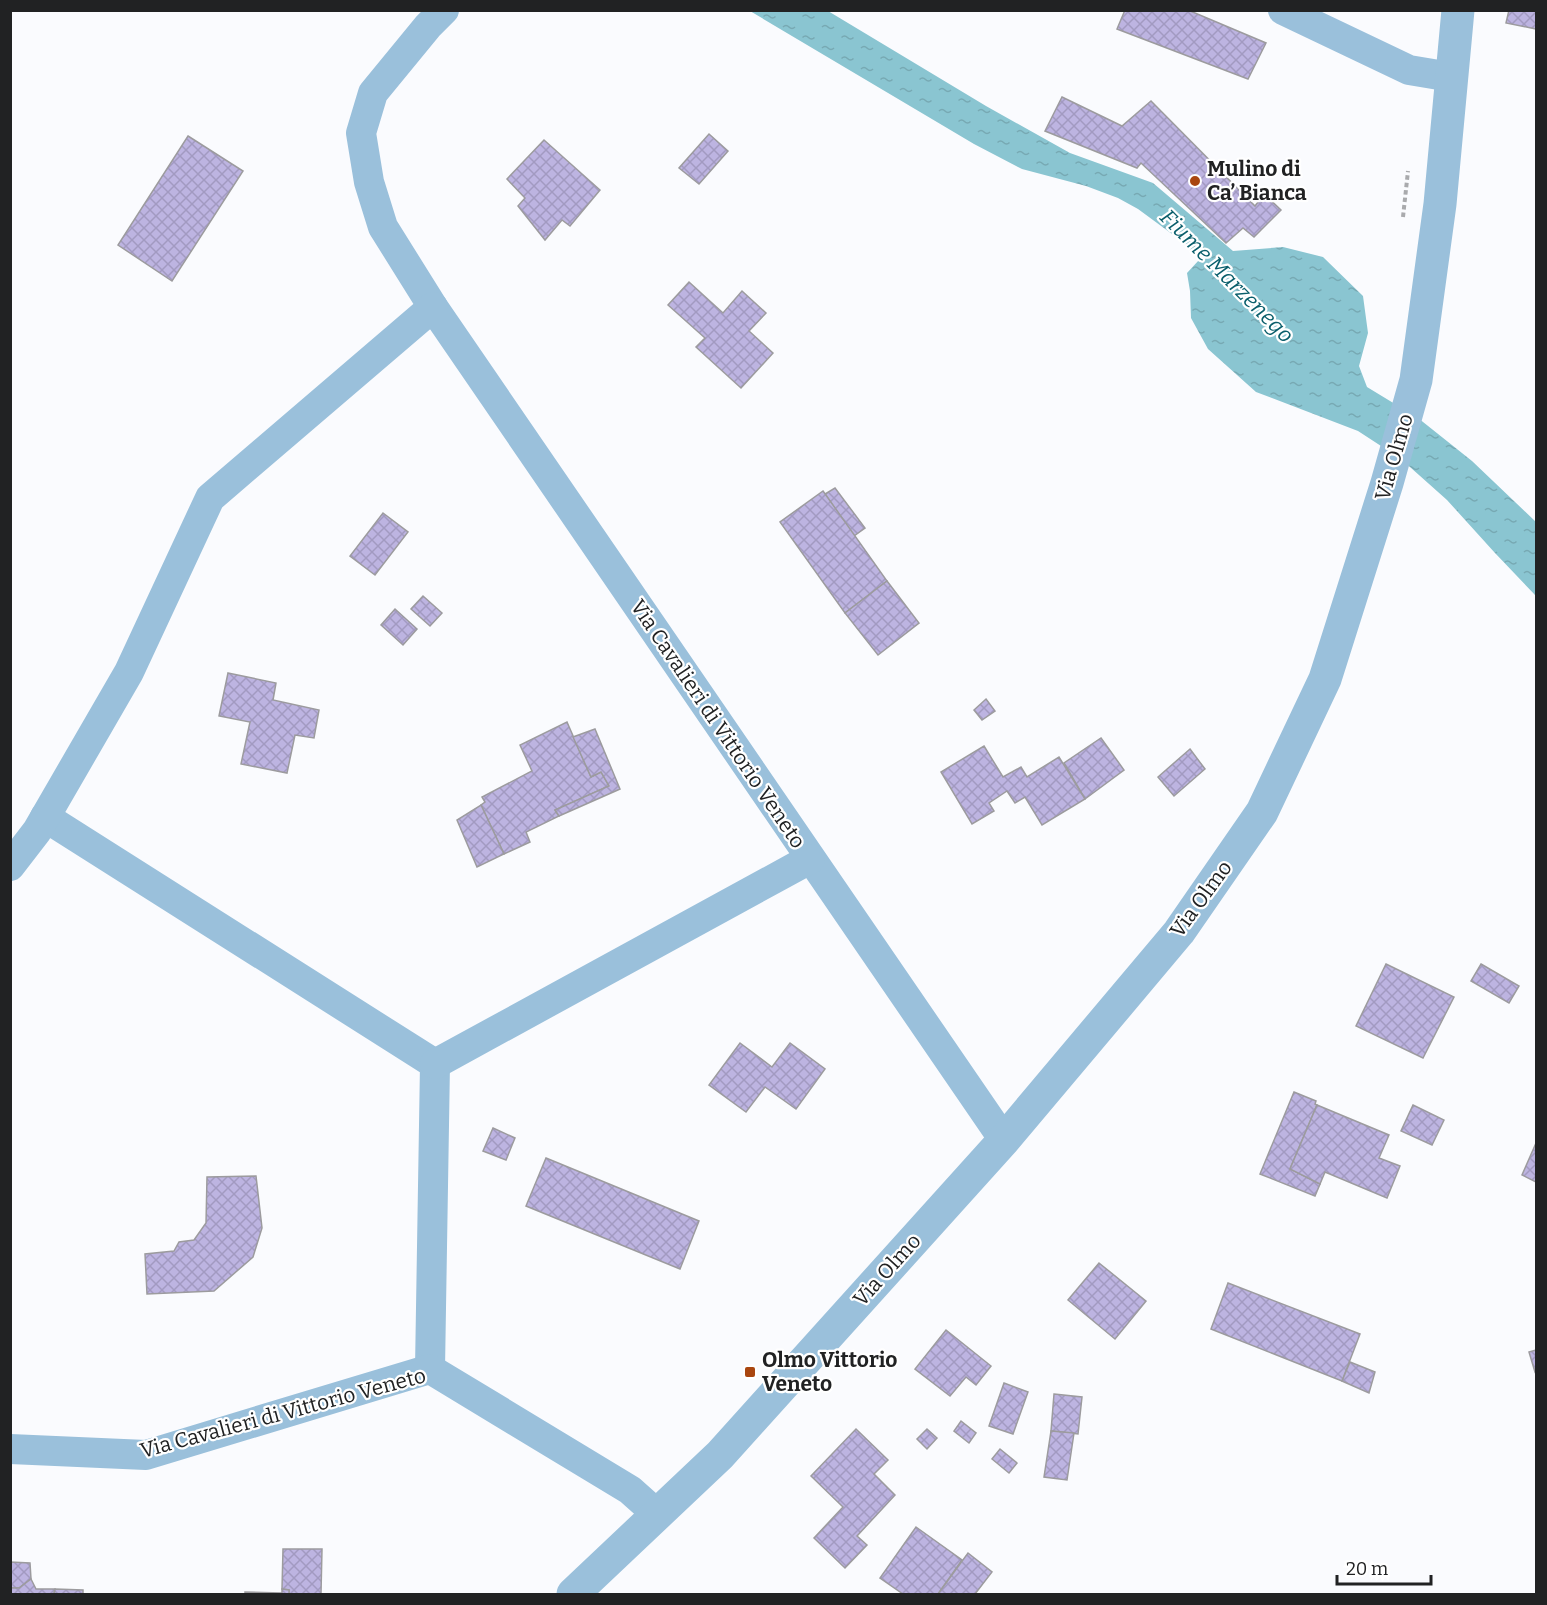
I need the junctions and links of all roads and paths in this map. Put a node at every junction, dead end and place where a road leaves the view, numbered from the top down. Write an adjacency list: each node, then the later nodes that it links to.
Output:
1 (444, 10): 5 (street, Via Cavalieri di Vittorio Veneto)
2 (1283, 10): 4 (street)
3 (1458, 10): 4 (street, Via Olmo)
4 (1449, 92): 10 (street, Via Olmo)
5 (433, 307): 6 (street); 7 (street, Via Cavalieri di Vittorio Veneto)
6 (28, 828): 8 (street); 9 (street)
7 (810, 859): 9 (street); 10 (street, Via Cavalieri di Vittorio Veneto)
8 (10, 866)
9 (435, 1065): 11 (street)
10 (1004, 1140): 13 (street, Via Olmo)
11 (430, 1369): 12 (street, Via Cavalieri di Vittorio Veneto); 13 (street, Via Cavalieri di Vittorio Veneto)
12 (10, 1449)
13 (658, 1515): 14 (street, Via Olmo)
14 (573, 1594)

